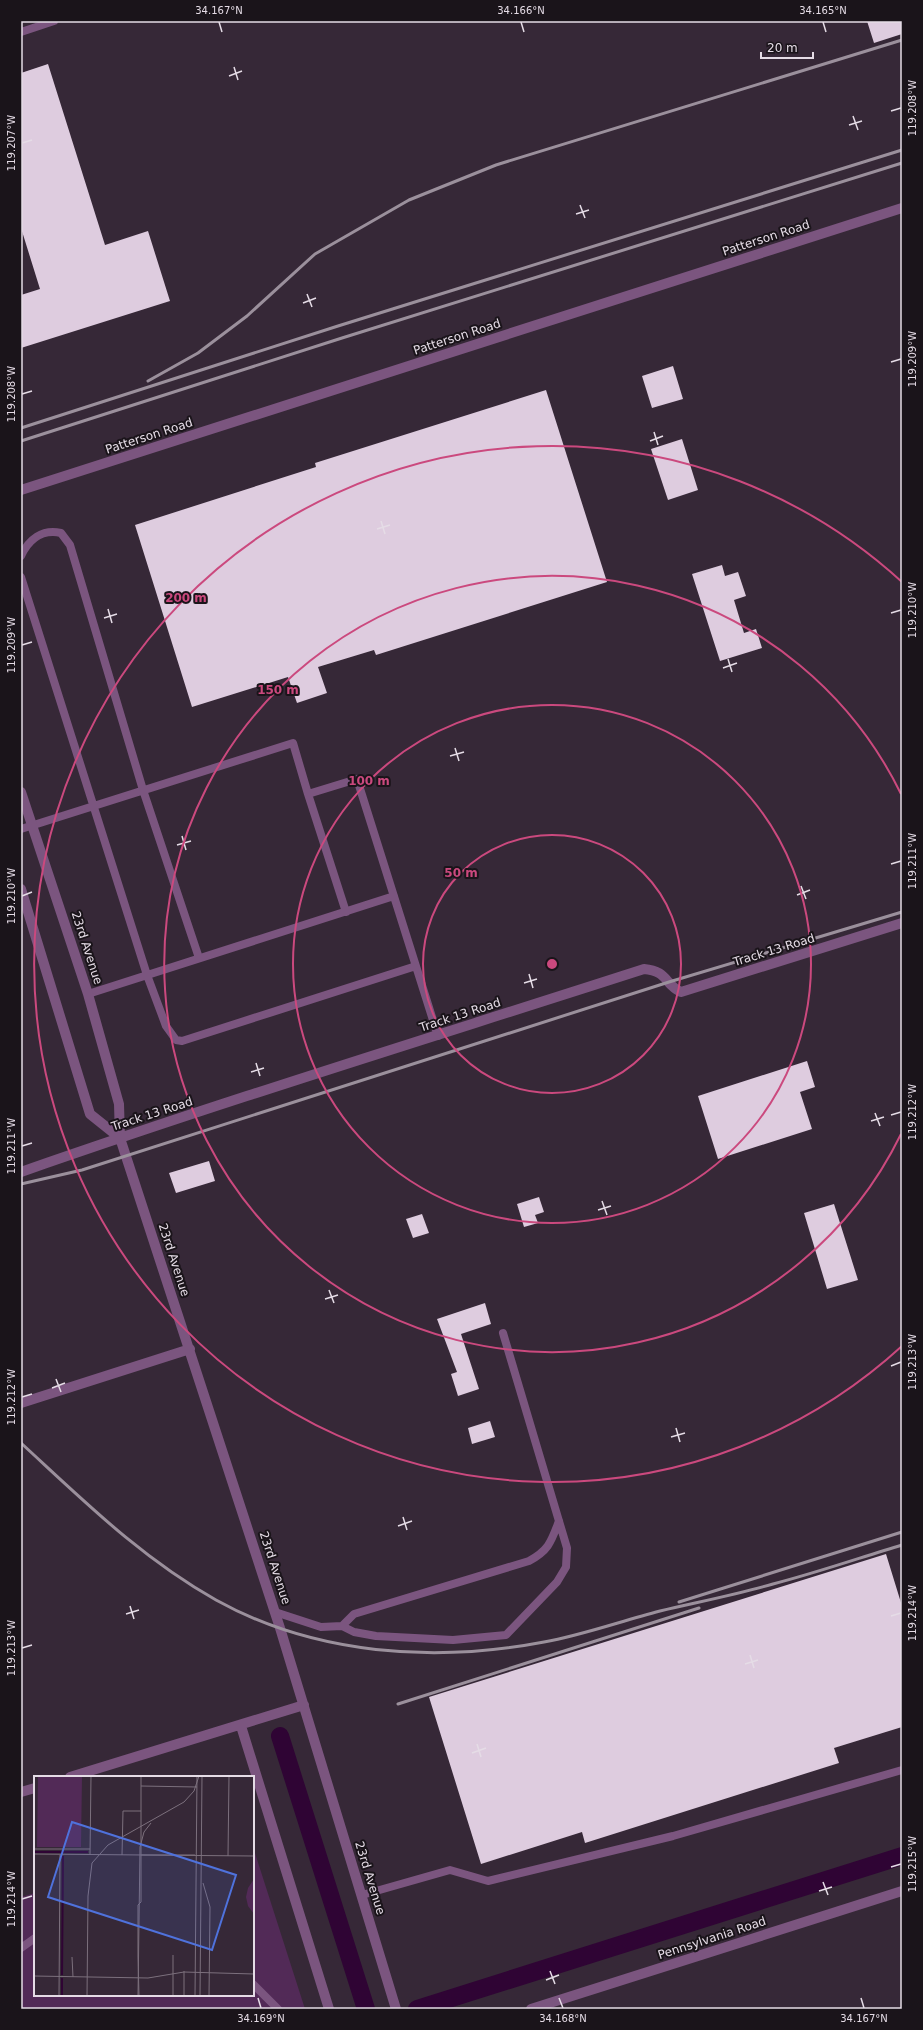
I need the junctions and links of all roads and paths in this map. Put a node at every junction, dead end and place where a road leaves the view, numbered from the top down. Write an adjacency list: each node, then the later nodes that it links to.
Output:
1 (54, 21): 2 (lane)
2 (21, 32)
3 (902, 208): 4 (street, Patterson Road)
4 (21, 490)
5 (21, 556): 7 (lane)
6 (21, 577): 10 (lane)
7 (143, 790): 9 (lane); 10 (lane); 17 (lane)
8 (21, 792): 11 (street, 23rd Avenue)
9 (308, 794): 14 (lane); 15 (lane)
10 (92, 806): 11 (lane); 19 (lane)
11 (32, 826): 12 (lane); 20 (street, 23rd Avenue)
12 (21, 829)
13 (21, 889): 22 (street)
14 (394, 896): 15 (lane); 18 (lane)
15 (346, 912): 17 (lane)
16 (902, 923): 21 (street, Track 13 Road)
17 (199, 958): 19 (lane)
18 (416, 966): 19 (lane); 21 (lane)
19 (147, 975): 20 (lane)
20 (88, 994): 22 (street, 23rd Avenue)
21 (438, 1036): 22 (street, Track 13 Road)
22 (120, 1138): 23 (street, Track 13 Road); 25 (street, 23rd Avenue)
23 (21, 1172)
24 (503, 1333): 27 (lane)
25 (190, 1349): 26 (street); 28 (street, 23rd Avenue)
26 (21, 1403)
27 (559, 1520): 29 (lane); 29 (lane)
28 (275, 1612): 29 (lane); 30 (street, 23rd Avenue)
29 (342, 1626)
30 (304, 1705): 31 (street); 37 (street, 23rd Avenue)
31 (241, 1726): 33 (street); 42 (street)
32 (902, 1770): 37 (lane)
33 (73, 1776)
34 (34, 1788): 35 (street)
35 (21, 1792)
36 (902, 1891): 44 (street, Pennsylvania Road)
37 (362, 1895): 43 (street, 23rd Avenue)
38 (34, 1939): 39 (lane)
39 (21, 1948)
40 (254, 1985): 41 (lane)
41 (278, 2009)
42 (329, 2009)
43 (396, 2009)
44 (530, 2009)

